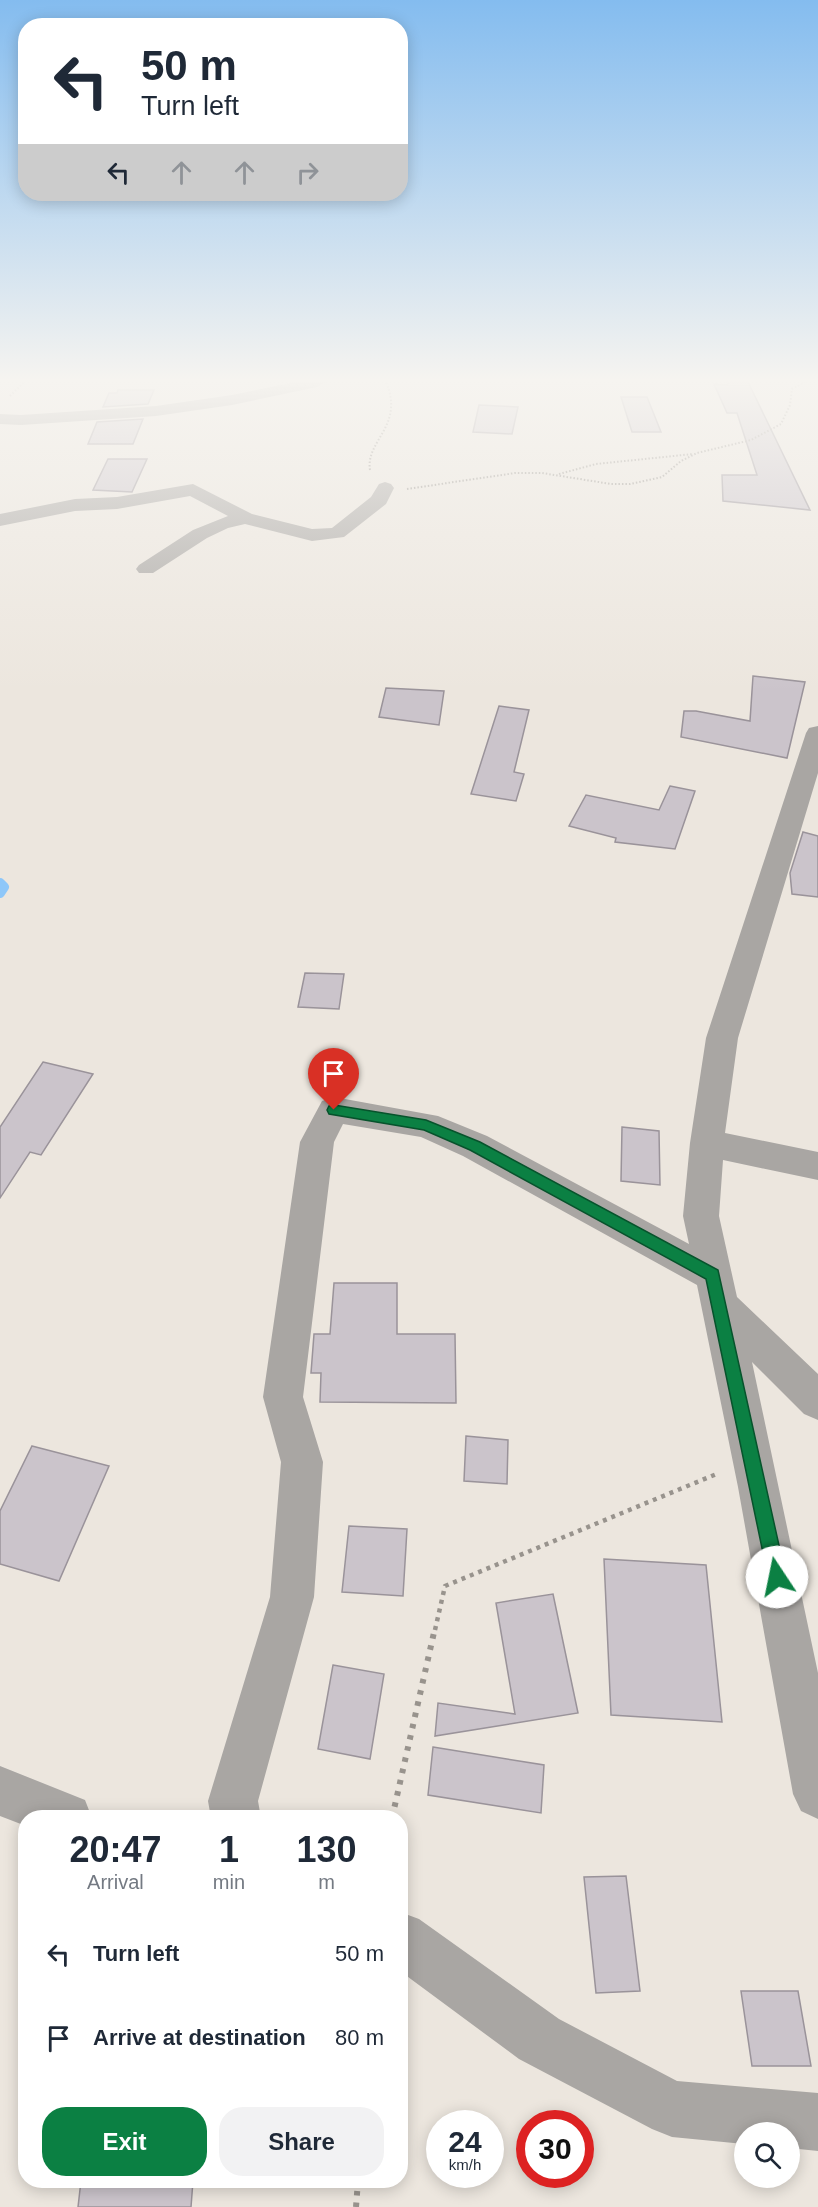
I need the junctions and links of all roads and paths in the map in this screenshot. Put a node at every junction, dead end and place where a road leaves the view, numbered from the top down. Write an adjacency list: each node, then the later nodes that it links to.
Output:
1 (380, 485): 3 (path)
2 (431, 485): 3 (path)
3 (385, 488): 4 (street)
4 (245, 518): 5 (street); 6 (street)
5 (0, 520)
6 (146, 568)
7 (817, 736): 8 (street)
8 (708, 1143): 9 (street); 10 (street)
9 (818, 1166)
10 (716, 1289): 11 (street); 12 (street); 16 (street)
11 (818, 1401)
12 (753, 1460): 14 (street); 17 (path)
13 (0, 1791): 15 (street)
14 (818, 1794)
15 (47, 1810)
16 (235, 1810)
17 (394, 1810)
18 (408, 1944): 19 (street)
19 (818, 2122)
20 (357, 2188): 21 (path)
21 (356, 2207)

